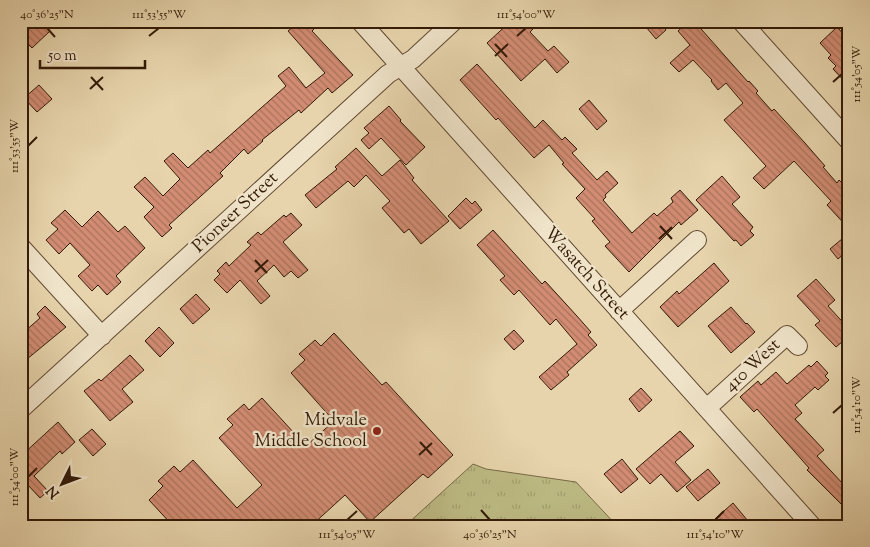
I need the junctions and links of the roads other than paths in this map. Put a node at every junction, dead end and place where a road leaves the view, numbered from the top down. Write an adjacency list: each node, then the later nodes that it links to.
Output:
1 (360, 21): 4 (street, Wasatch Street)
2 (454, 21): 4 (street, Pioneer Street)
3 (741, 21): 5 (street)
4 (400, 66): 8 (street, Wasatch Street); 9 (street, Pioneer Street)
5 (849, 141)
6 (697, 240): 8 (street)
7 (21, 247): 9 (street)
8 (619, 311): 11 (street, Wasatch Street)
9 (102, 336): 12 (street, Pioneer Street)
10 (798, 346): 11 (street, 410 West)
11 (707, 408): 13 (street, Wasatch Street)
12 (21, 409)
13 (812, 526)

